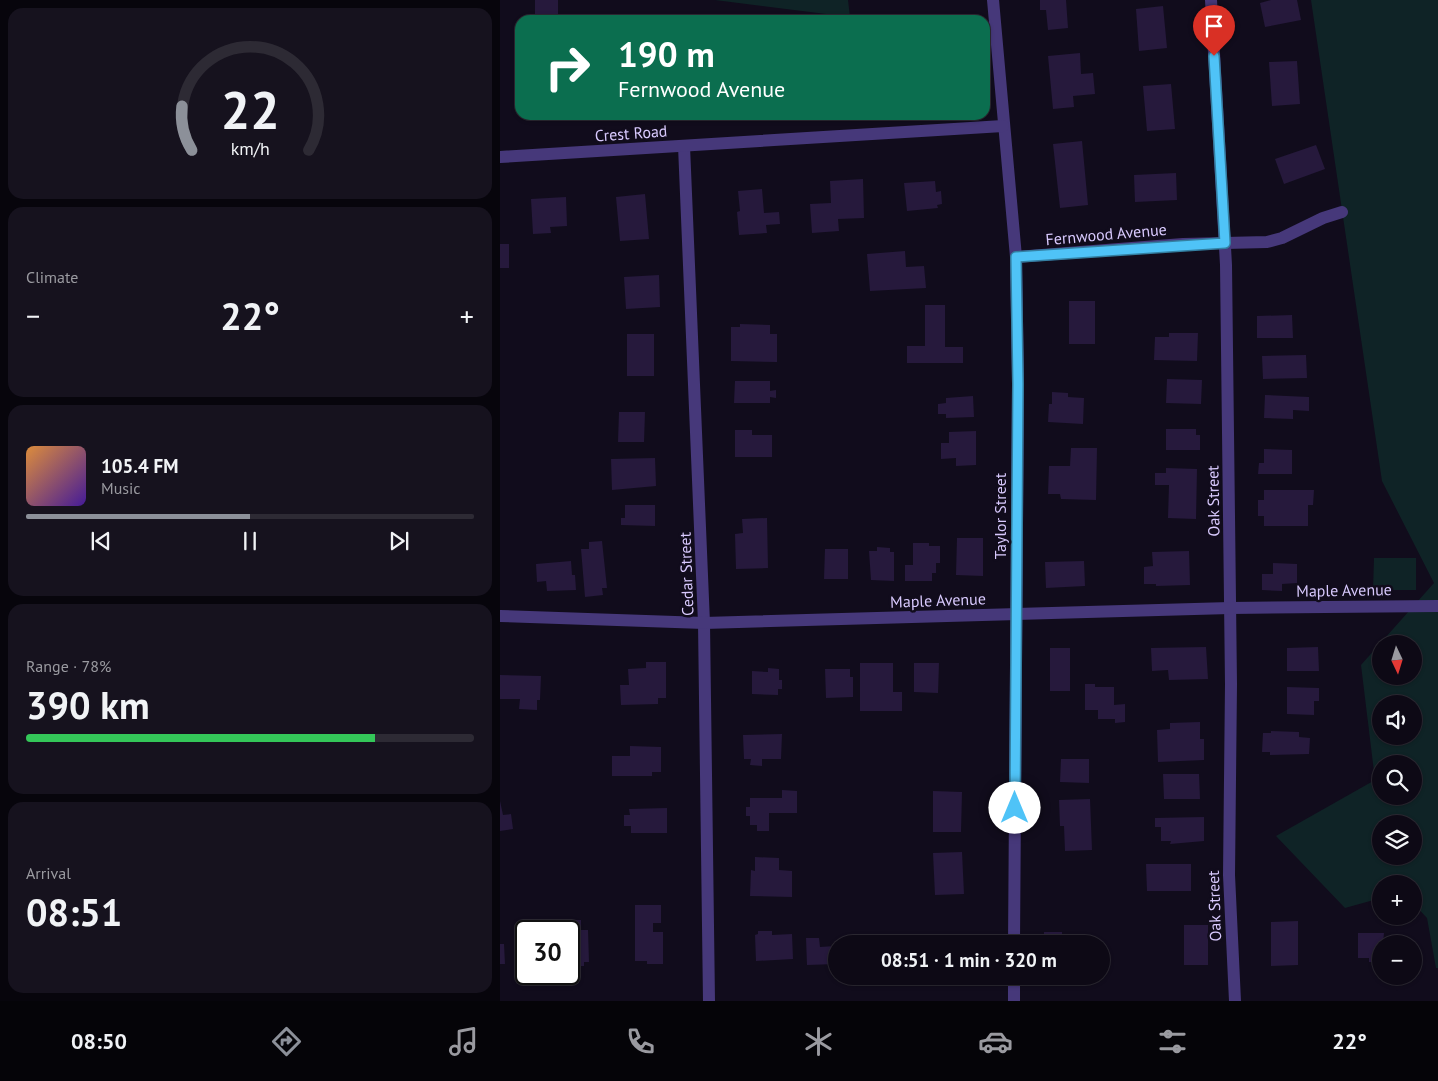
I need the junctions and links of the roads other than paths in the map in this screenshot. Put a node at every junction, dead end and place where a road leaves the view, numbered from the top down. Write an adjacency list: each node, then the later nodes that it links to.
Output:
1 (993, 0): 3 (street, Taylor Street)
2 (1211, 0): 7 (street, Oak Street)
3 (1003, 126): 4 (street, Crest Road); 8 (street, Taylor Street)
4 (684, 146): 5 (street, Crest Road); 13 (street, Cedar Street)
5 (500, 157)
6 (1342, 212): 7 (street, Fernwood Avenue)
7 (1225, 243): 8 (street, Fernwood Avenue); 10 (street, Oak Street)
8 (1016, 257): 11 (street, Taylor Street)
9 (1438, 606): 10 (street, Maple Avenue)
10 (1230, 608): 11 (street, Maple Avenue); 18 (street, Oak Street)
11 (1016, 614): 13 (street, Maple Avenue); 14 (street, Taylor Street)
12 (500, 616): 13 (street, Maple Avenue)
13 (704, 623): 16 (street, Cedar Street)
14 (1014, 935)
15 (1014, 985): 17 (street)
16 (709, 1001)
17 (1014, 1001)
18 (1235, 1001)

